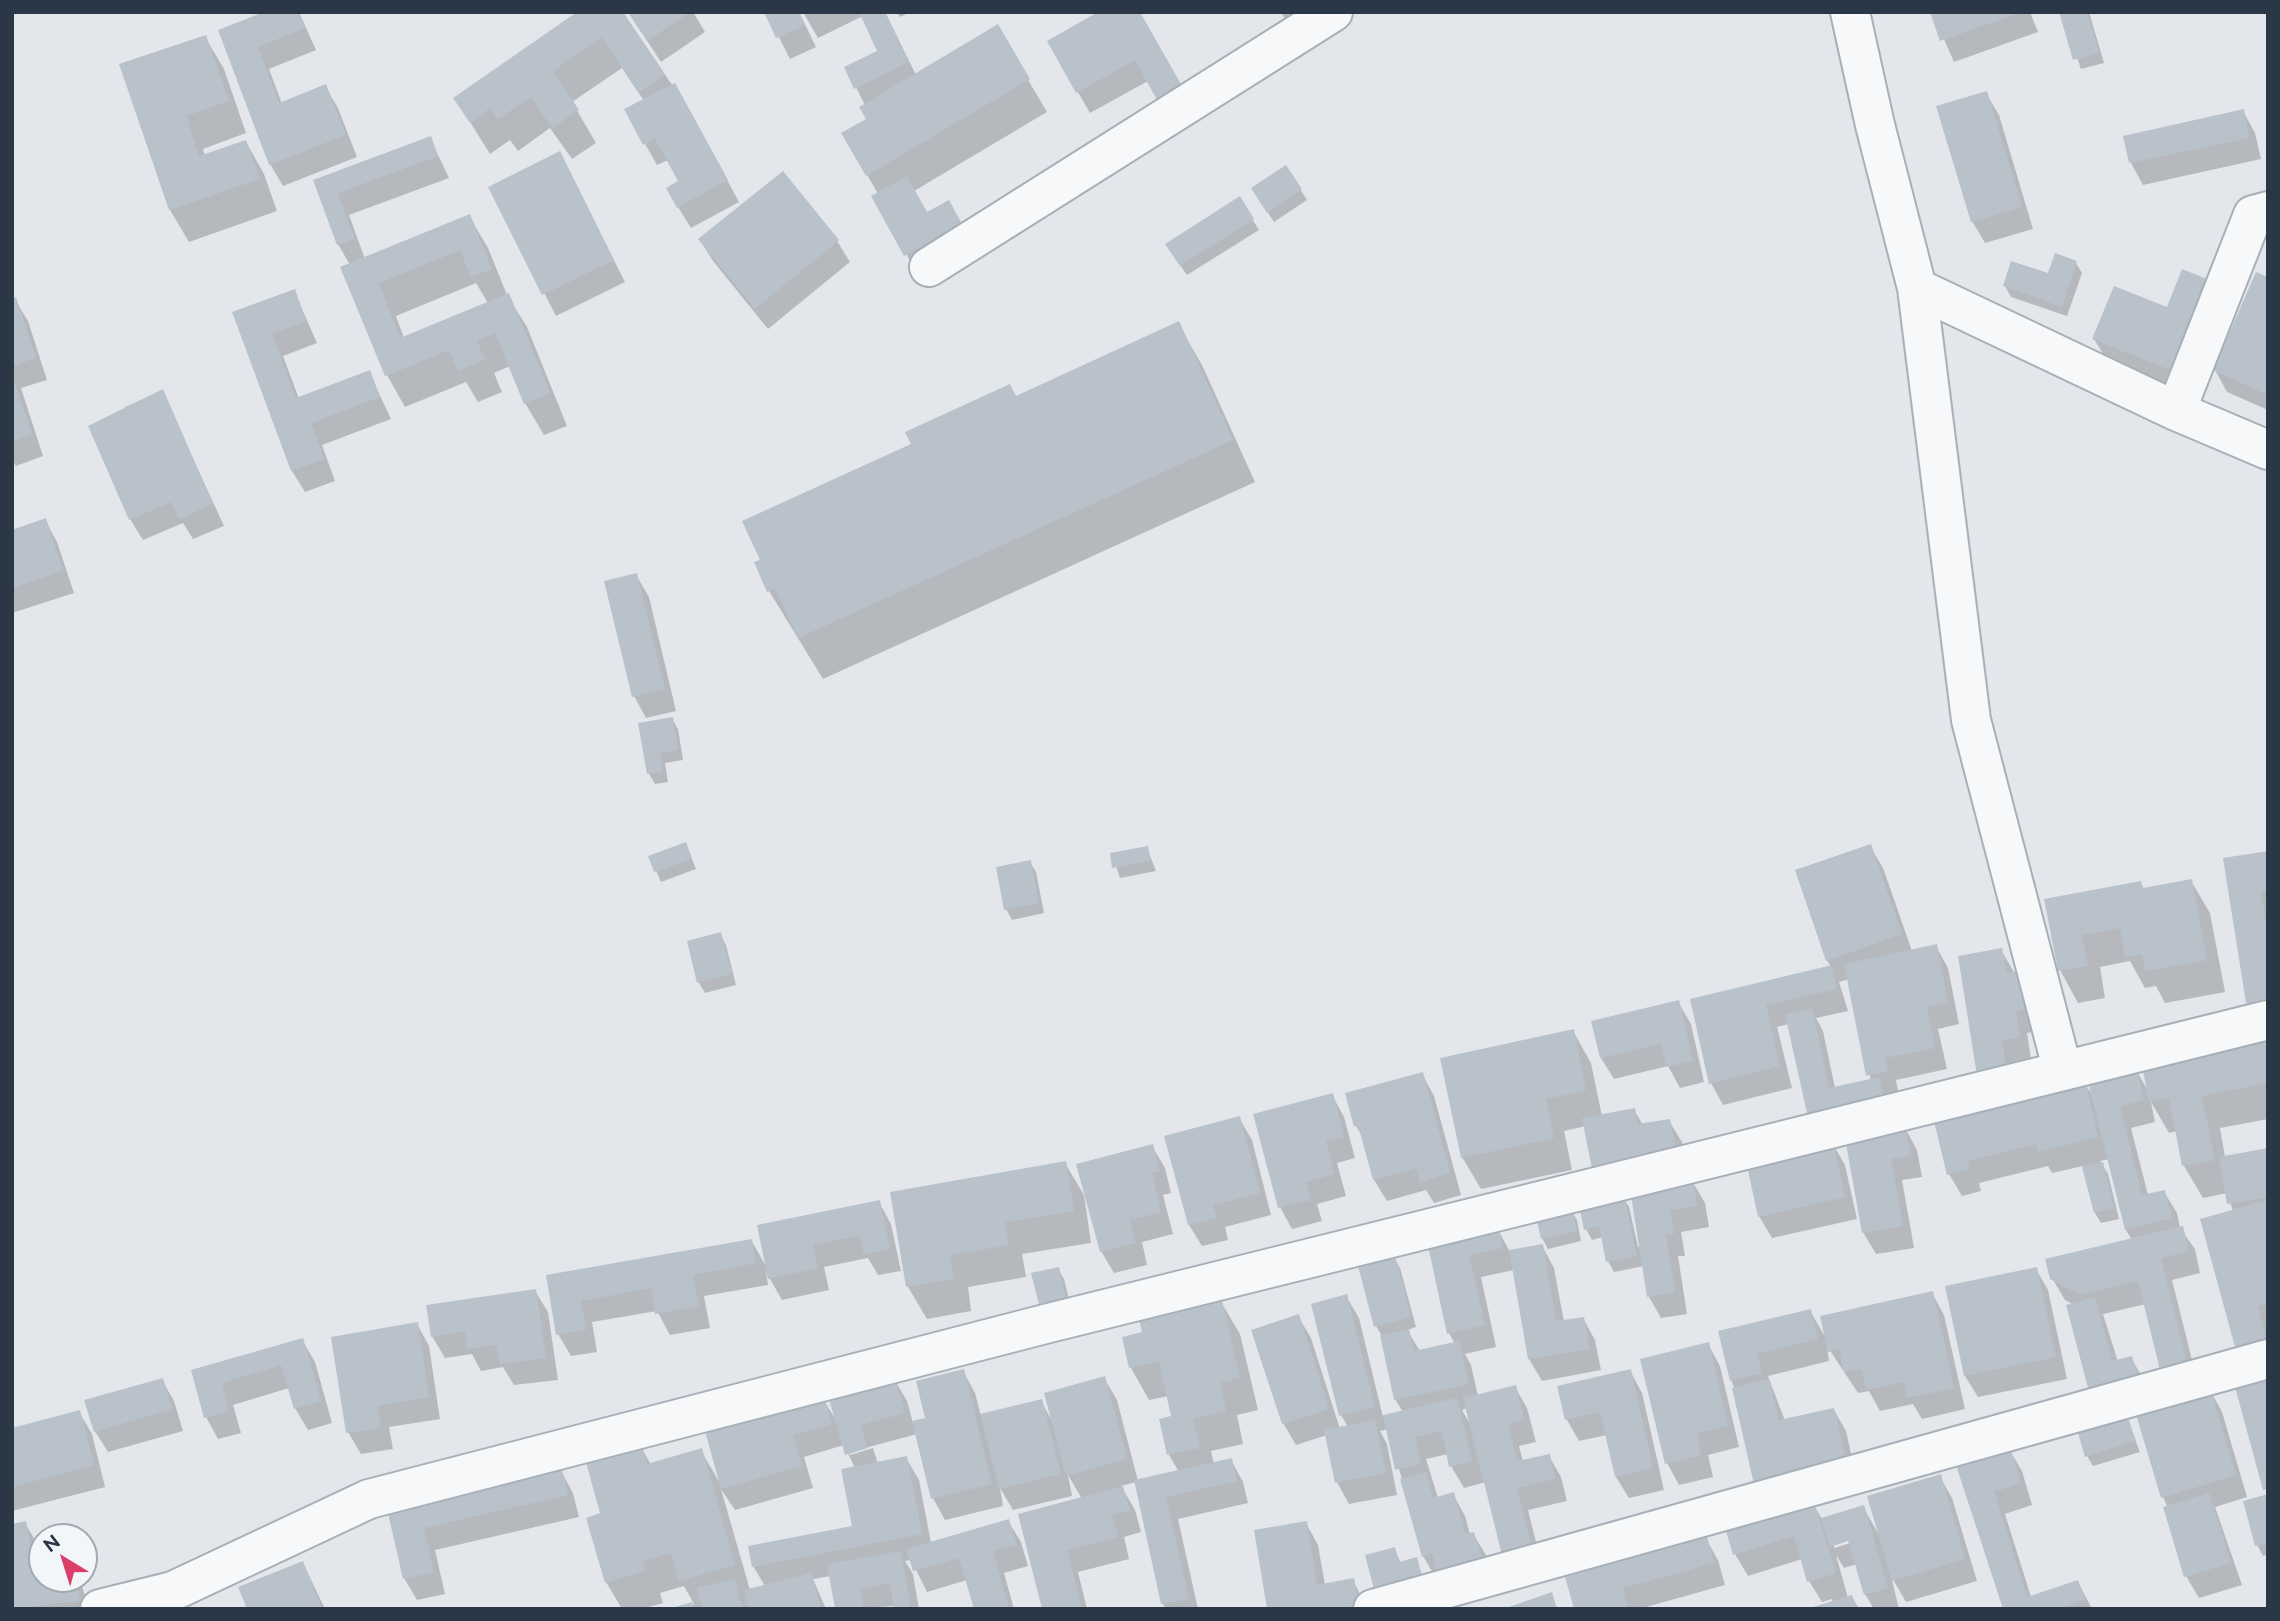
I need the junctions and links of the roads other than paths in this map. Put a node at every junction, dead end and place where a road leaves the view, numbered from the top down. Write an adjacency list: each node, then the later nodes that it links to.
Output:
1 (1334, 12): 4 (street)
2 (1850, 12): 5 (street)
3 (2268, 211): 6 (street)
4 (929, 267)
5 (1917, 288): 6 (street); 9 (street)
6 (2176, 411): 7 (street)
7 (2268, 450)
8 (2268, 1020): 9 (street)
9 (2062, 1068): 11 (street)
10 (2268, 1359): 12 (street)
11 (100, 1609)
12 (1373, 1609)

